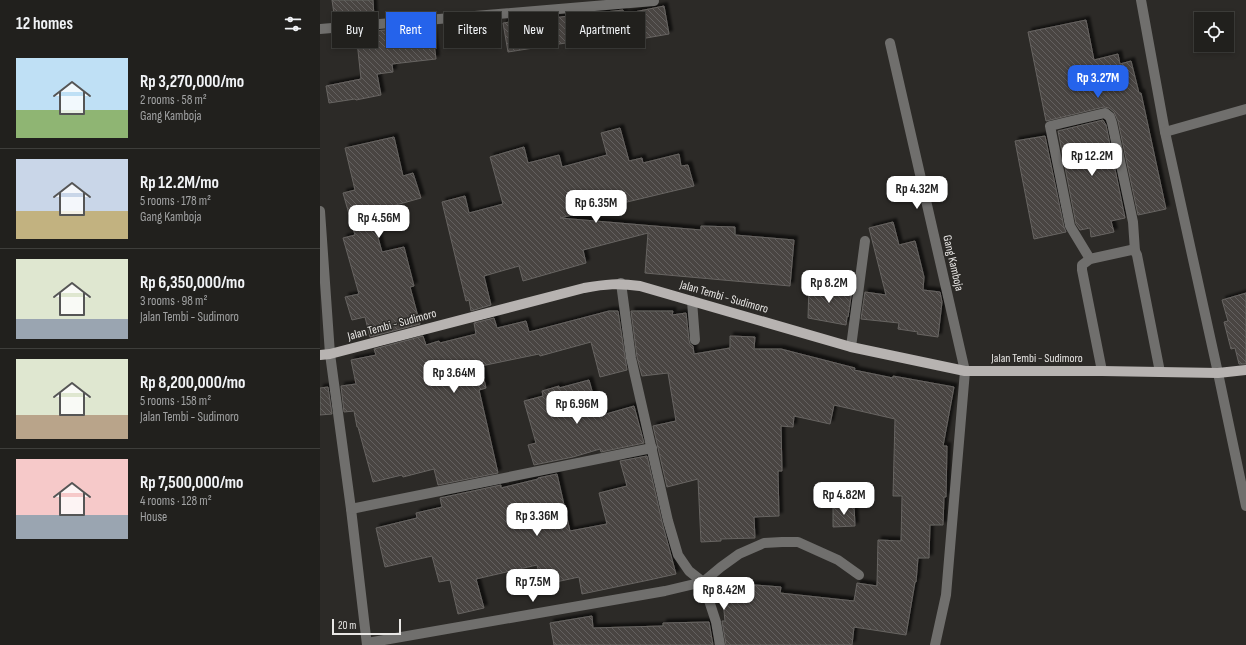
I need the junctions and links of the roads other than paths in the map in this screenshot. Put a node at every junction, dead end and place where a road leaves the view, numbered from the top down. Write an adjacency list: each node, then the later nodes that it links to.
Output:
1 (1141, 0): 6 (street)
2 (654, 1): 3 (street)
3 (320, 29)
4 (890, 43): 17 (street, Gang Kamboja)
5 (1246, 109): 6 (street)
6 (1165, 132): 20 (street)
7 (320, 211): 15 (street)
8 (865, 241): 14 (street)
9 (1135, 251): 10 (street); 10 (street); 19 (street)
10 (1090, 259): 18 (street)
11 (621, 283): 12 (main road, Jalan Tembi - Sudimoro); 15 (main road, Jalan Tembi - Sudimoro); 21 (street)
12 (692, 301): 13 (street); 14 (main road, Jalan Tembi - Sudimoro)
13 (695, 340)
14 (851, 347): 17 (main road, Jalan Tembi - Sudimoro)
15 (325, 355): 23 (street)
16 (1246, 370): 20 (main road, Jalan Tembi - Sudimoro)
17 (965, 371): 18 (main road, Jalan Tembi - Sudimoro); 28 (street, Gang Kamboja)
18 (1102, 371): 19 (main road, Jalan Tembi - Sudimoro)
19 (1160, 372): 20 (main road, Jalan Tembi - Sudimoro)
20 (1218, 373): 22 (street)
21 (652, 448): 23 (street); 25 (street)
22 (1246, 506)
23 (351, 509): 26 (street)
24 (859, 575): 25 (street)
25 (703, 582): 26 (street); 27 (street)
26 (367, 644)
27 (720, 645)
28 (935, 645)

